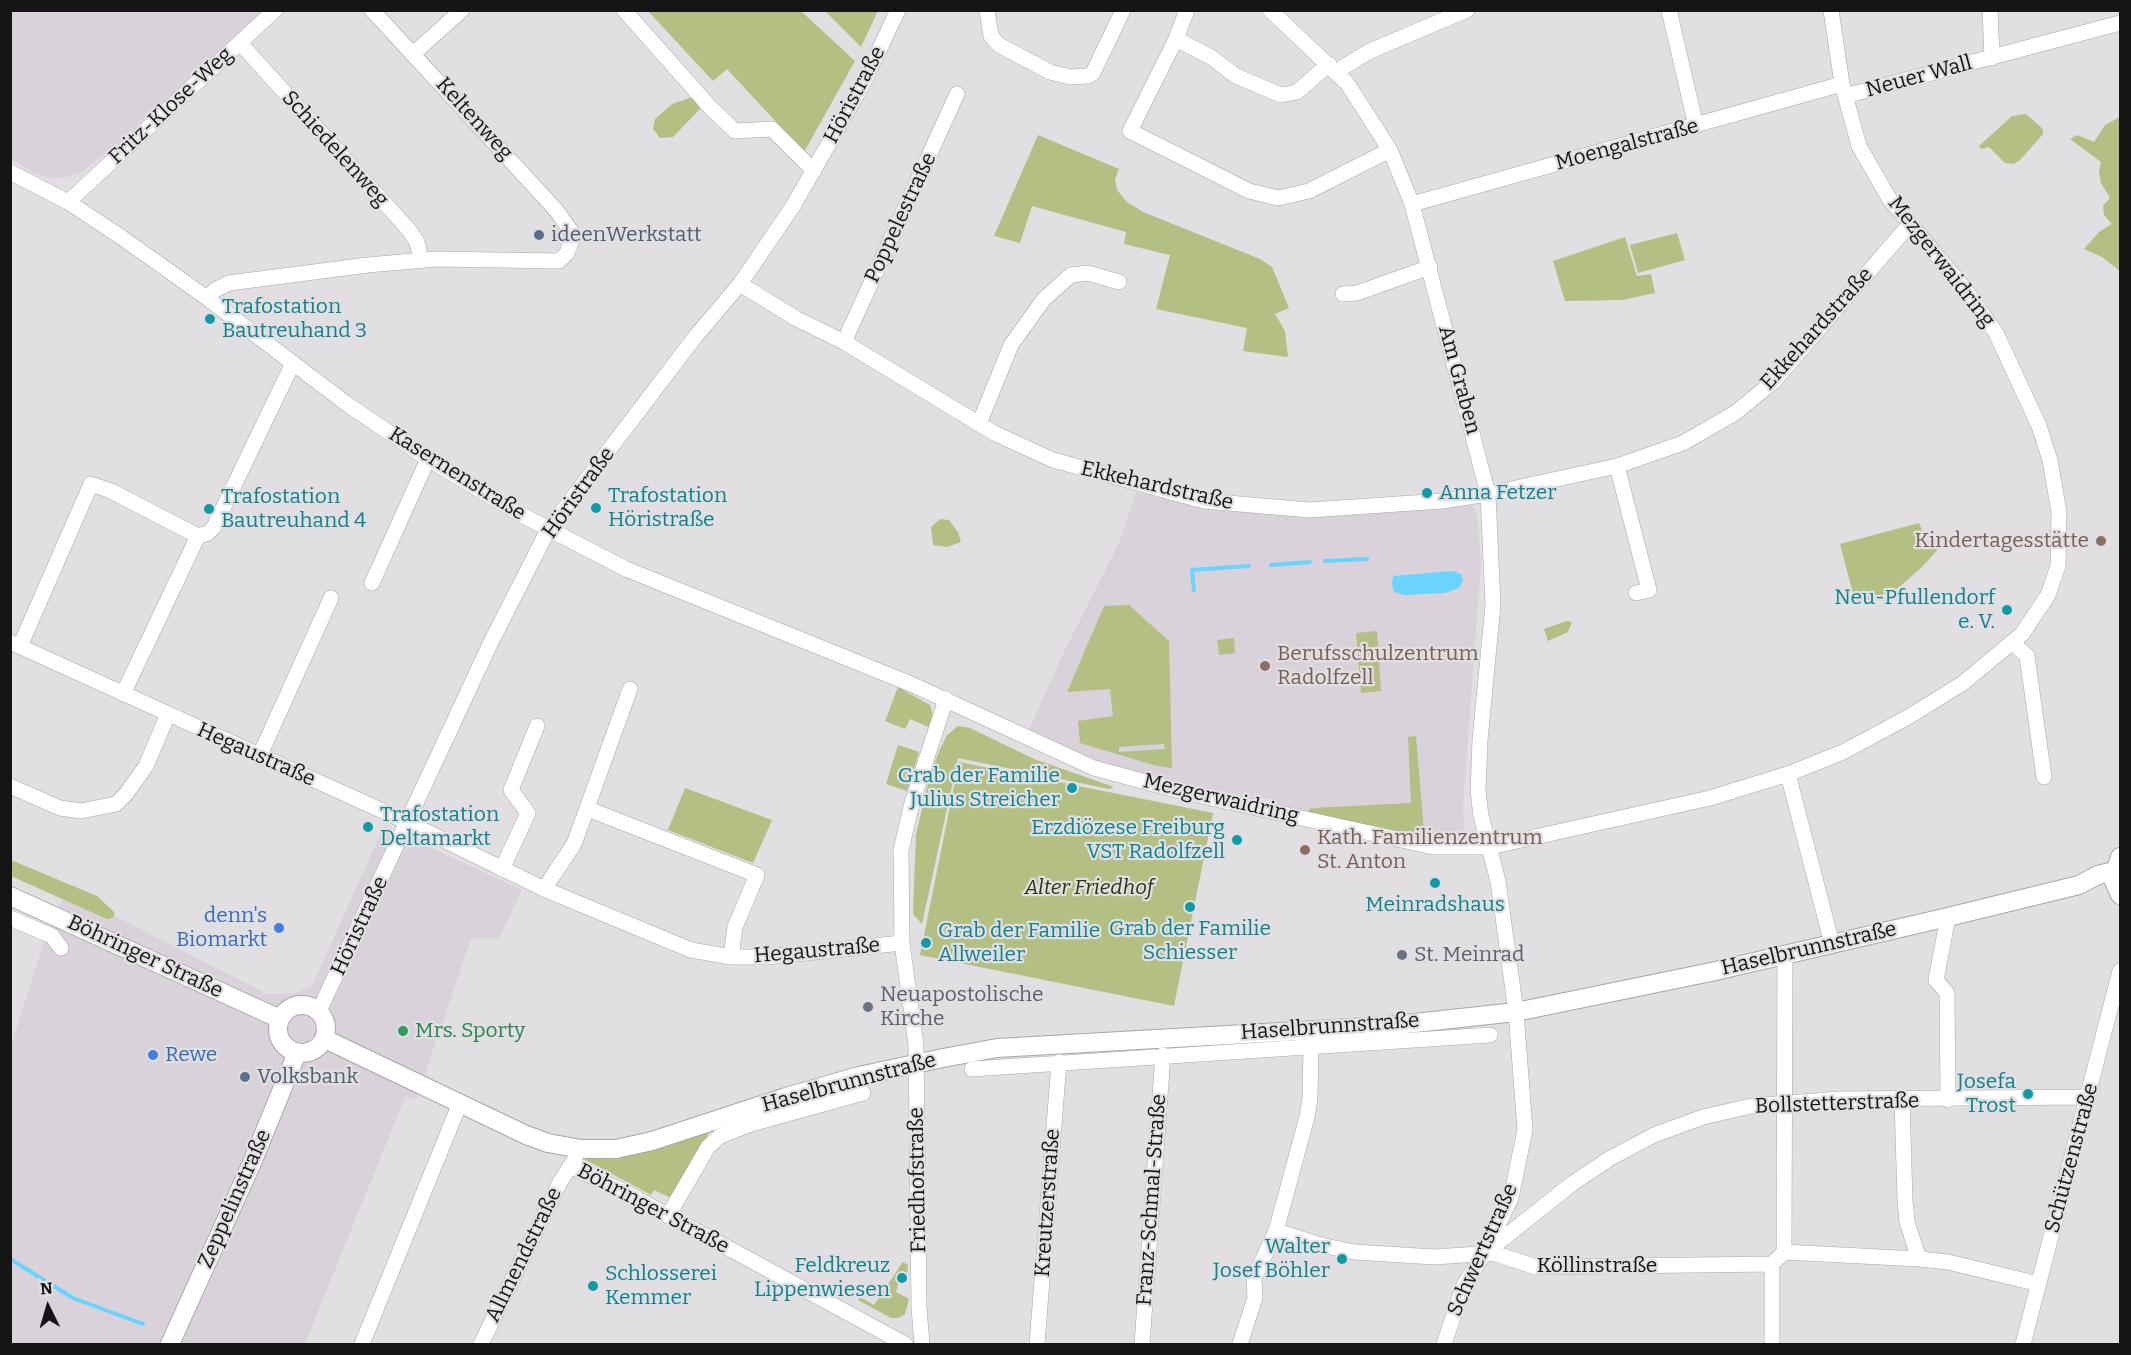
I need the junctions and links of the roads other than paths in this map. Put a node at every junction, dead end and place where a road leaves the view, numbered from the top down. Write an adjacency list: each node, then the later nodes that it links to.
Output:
1 (275, 10): 16 (street, Fritz-Klose-Weg)
2 (372, 10): 17 (street, Keltenweg)
3 (462, 10): 17 (street)
4 (624, 10): 24 (street)
5 (898, 10): 24 (street, Höristraße)
6 (987, 10): 7 (street)
7 (1123, 10)
8 (1187, 10): 15 (street)
9 (1270, 10): 19 (street, Am Graben)
10 (1467, 10): 19 (street)
11 (1669, 10): 22 (street)
12 (1830, 10): 20 (street, Mezgerwaidring)
13 (1990, 10): 18 (street, Neuer Wall)
14 (2121, 23): 18 (street, Neuer Wall)
15 (1176, 39): 19 (street); 23 (street)
16 (240, 43): 26 (street, Fritz-Klose-Weg); 29 (street, Schiedelenweg)
17 (414, 53): 29 (street, Keltenweg)
18 (1992, 58): 20 (street, Neuer Wall)
19 (1333, 68): 23 (street, Am Graben)
20 (1844, 90): 22 (street, Moengalstraße); 28 (street, Mezgerwaidring)
21 (957, 94): 35 (street, Poppelestraße)
22 (1696, 126): 27 (street, Moengalstraße)
23 (1390, 150): 27 (street, Am Graben)
24 (814, 171): 32 (street, Höristraße)
25 (10, 172): 26 (street, Kasernenstraße)
26 (68, 202): 34 (street, Kasernenstraße)
27 (1412, 204): 30 (street, Am Graben)
28 (1910, 224): 39 (street, Ekkehardstraße); 46 (street, Mezgerwaidring)
29 (421, 259): 34 (street)
30 (1430, 267): 33 (street); 40 (street, Am Graben)
31 (1119, 282): 37 (street)
32 (740, 285): 35 (street, Ekkehardstraße); 41 (street, Höristraße)
33 (1343, 294)
34 (207, 298): 36 (street, Kasernenstraße)
35 (844, 342): 37 (street, Ekkehardstraße)
36 (293, 363): 38 (street, Kasernenstraße); 42 (street)
37 (979, 424): 40 (street, Ekkehardstraße)
38 (428, 459): 41 (street, Kasernenstraße); 43 (street)
39 (1617, 466): 40 (street, Ekkehardstraße); 44 (street)
40 (1488, 494): 59 (street, Am Graben)
41 (548, 530): 50 (street, Kasernenstraße); 58 (street, Höristraße)
42 (198, 536): 47 (street); 49 (street)
43 (372, 583)
44 (1636, 593)
45 (330, 598): 53 (street)
46 (2013, 643): 54 (street, Mezgerwaidring); 55 (street)
47 (15, 644): 49 (street, Hegaustraße)
48 (630, 689): 57 (street)
49 (123, 694): 51 (street, Hegaustraße)
50 (946, 699): 59 (street, Mezgerwaidring); 66 (street, Friedhofstraße)
51 (168, 714): 53 (street, Hegaustraße); 56 (street)
52 (537, 726): 60 (street)
53 (259, 757): 58 (street, Hegaustraße)
54 (1788, 774): 59 (street, Mezgerwaidring); 67 (street)
55 (2044, 777)
56 (10, 786)
57 (588, 809): 62 (street); 70 (street, Hegaustraße)
58 (407, 822): 60 (street, Hegaustraße); 72 (street, Höristraße)
59 (1490, 847): 73 (street, Schwertstraße)
60 (502, 868): 62 (street, Hegaustraße)
61 (2118, 878): 64 (main road, Haselbrunnstraße)
62 (544, 889): 70 (street, Hegaustraße)
63 (10, 896): 74 (main road, Böhringer Straße)
64 (1948, 917): 67 (main road, Haselbrunnstraße); 86 (street)
65 (10, 918): 68 (street, Böhringer Straße)
66 (902, 943): 70 (street, Hegaustraße); 81 (street, Friedhofstraße)
67 (1832, 944): 69 (main road, Haselbrunnstraße)
68 (61, 948)
69 (1785, 954): 73 (main road, Haselbrunnstraße); 87 (street)
70 (731, 957)
71 (2121, 971): 84 (street, Schützenstraße)
72 (319, 1011): 74 (main road); 76 (main road)
73 (1515, 1012): 81 (main road, Haselbrunnstraße); 94 (street, Schwertstraße)
74 (280, 1018): 78 (main road)
75 (1490, 1035): 77 (street, Haselbrunnstraße)
76 (325, 1040): 78 (main road); 88 (main road, Böhringer Straße)
77 (1311, 1046): 79 (street, Haselbrunnstraße); 92 (street)
78 (297, 1053): 98 (main road, Zeppelinstraße)
79 (1163, 1055): 80 (street, Haselbrunnstraße); 104 (street, Franz-Schmal-Straße)
80 (1059, 1062): 82 (street, Haselbrunnstraße); 103 (street, Kreutzerstraße)
81 (916, 1063): 89 (main road, Haselbrunnstraße); 102 (street, Friedhofstraße)
82 (972, 1069)
83 (863, 1093): 91 (street, Haselbrunnstraße)
84 (2088, 1097): 86 (street, Bollstetterstraße); 97 (street, Schützenstraße)
85 (1902, 1100): 86 (street, Bollstetterstraße); 87 (street, Bollstetterstraße); 95 (street)
86 (1948, 1100)
87 (1786, 1102): 93 (street); 94 (street, Bollstetterstraße)
88 (460, 1104): 89 (main road, Böhringer Straße); 99 (street)
89 (581, 1149): 90 (street, Böhringer Straße)
90 (570, 1167): 91 (street, Böhringer Straße); 100 (street, Allmendstraße)
91 (668, 1216): 101 (street, Böhringer Straße)
92 (1276, 1231): 94 (street, Köllinstraße); 105 (street)
93 (1784, 1252): 95 (street); 96 (street)
94 (1484, 1254): 96 (street, Köllinstraße); 106 (street, Schwertstraße)
95 (1919, 1259): 97 (street)
96 (1772, 1264): 107 (street)
97 (2039, 1284): 108 (street, Schützenstraße)
98 (170, 1344)
99 (362, 1344)
100 (481, 1344)
101 (905, 1344)
102 (922, 1344)
103 (1037, 1344)
104 (1142, 1344)
105 (1240, 1344)
106 (1444, 1344)
107 (1772, 1344)
108 (2023, 1344)

